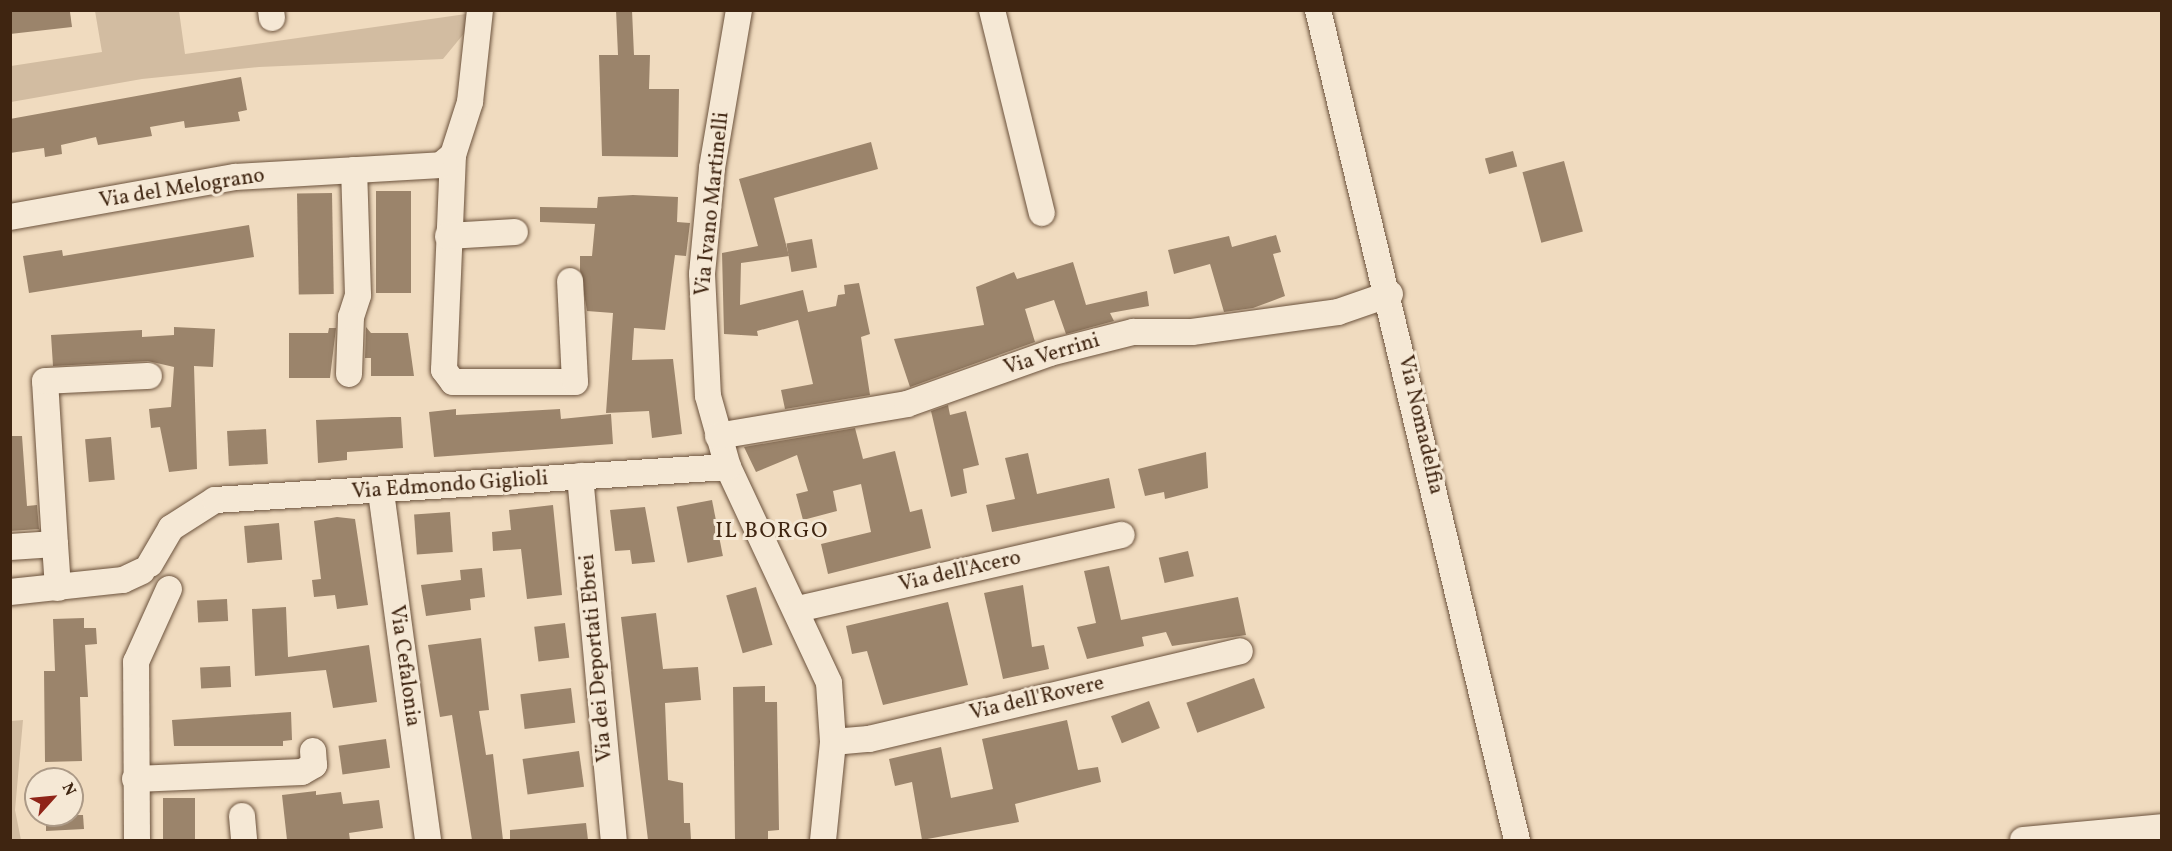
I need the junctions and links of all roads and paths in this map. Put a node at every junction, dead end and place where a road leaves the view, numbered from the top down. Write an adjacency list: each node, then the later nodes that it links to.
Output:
1 (480, 10): 5 (street)
2 (739, 10): 15 (street, Via Ivano Martinelli)
3 (992, 10): 7 (street)
4 (1318, 10): 12 (street, Via Nomadelfia)
5 (453, 155): 6 (street, Via del Melograno); 10 (street)
6 (354, 170): 8 (street, Via del Melograno); 13 (street)
7 (1042, 213)
8 (10, 218)
9 (515, 232): 10 (street)
10 (448, 236): 11 (street)
11 (570, 281)
12 (1389, 294): 15 (street, Via Verrini); 35 (street, Via Nomadelfia)
13 (350, 374)
14 (149, 376): 20 (street)
15 (718, 436): 16 (street, Via Ivano Martinelli)
16 (728, 467): 17 (street, Via Edmondo Giglioli); 25 (street, Via Ivano Martinelli)
17 (580, 476): 18 (street, Via Edmondo Giglioli); 33 (street, Via dei Deportati Ebrei)
18 (381, 492): 22 (street, Via Edmondo Giglioli); 32 (street, Via Cefalonia)
19 (1122, 535): 25 (street, Via dell'Acero)
20 (55, 544): 21 (street); 23 (street)
21 (10, 547)
22 (154, 581): 23 (street); 29 (street)
23 (58, 588): 24 (street)
24 (10, 592)
25 (798, 609): 27 (street, Via Ivano Martinelli)
26 (1240, 651): 27 (street, Via dell'Rovere)
27 (833, 742): 34 (street, Via Ivano Martinelli)
28 (313, 751): 29 (street)
29 (135, 779): 31 (street)
30 (2162, 827): 36 (street)
31 (137, 840)
32 (428, 840)
33 (614, 840)
34 (823, 840)
35 (1517, 840)
36 (2023, 840)

